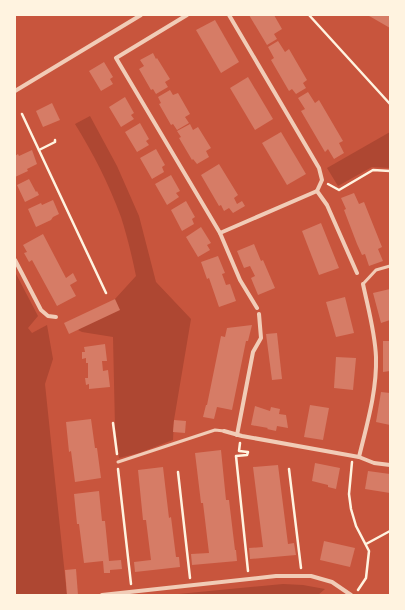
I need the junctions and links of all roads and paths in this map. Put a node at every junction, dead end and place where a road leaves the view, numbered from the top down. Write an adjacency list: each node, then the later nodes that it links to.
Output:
1 (141, 15): 5 (street)
2 (187, 15): 13 (street)
3 (229, 15): 11 (street)
4 (309, 15): 6 (path)
5 (15, 91)
6 (390, 104)
7 (22, 114): 9 (path)
8 (54, 140): 9 (path)
9 (39, 150): 18 (path)
10 (390, 171): 11 (path)
11 (322, 180): 12 (street)
12 (317, 190): 13 (street); 16 (street)
13 (220, 233): 19 (street)
14 (15, 260): 21 (street)
15 (390, 266): 17 (lane)
16 (356, 273)
17 (363, 284): 28 (street)
18 (106, 293)
19 (257, 308)
20 (259, 314): 24 (street)
21 (56, 317)
22 (113, 423): 26 (path)
23 (224, 431): 24 (street); 29 (lane)
24 (237, 435): 27 (street)
25 (240, 444): 37 (path)
26 (117, 456)
27 (352, 456): 28 (street); 35 (path)
28 (359, 457): 30 (street)
29 (118, 462)
30 (390, 466)
31 (118, 468): 39 (path)
32 (290, 469): 36 (path)
33 (178, 472): 38 (path)
34 (390, 531): 35 (path)
35 (366, 544): 40 (path)
36 (302, 576): 37 (street); 42 (street)
37 (249, 578): 38 (street)
38 (191, 584): 39 (street)
39 (132, 591): 41 (street)
40 (357, 591)
41 (102, 595)
42 (351, 595)

